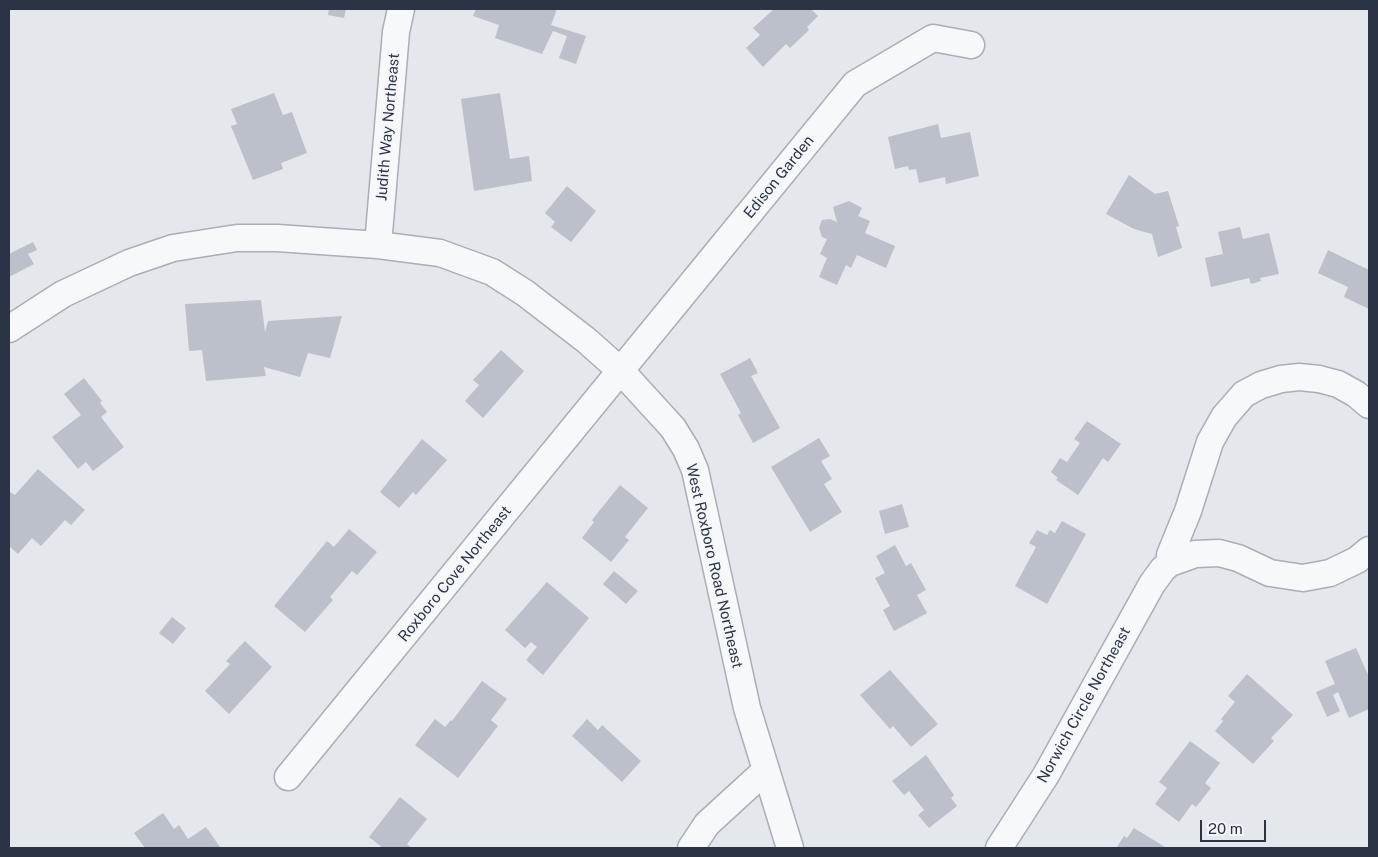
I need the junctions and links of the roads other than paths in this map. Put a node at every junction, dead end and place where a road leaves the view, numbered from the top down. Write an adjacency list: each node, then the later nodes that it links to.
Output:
1 (401, 9): 3 (street, Judith Way Northeast)
2 (971, 45): 5 (street, Edison Garden)
3 (378, 245): 4 (street, West Roxboro Road Northeast); 5 (street, West Roxboro Road Northeast)
4 (9, 329)
5 (622, 372): 9 (street, West Roxboro Road Northeast); 10 (street, Roxboro Cove Northeast)
6 (1369, 405): 8 (street)
7 (1369, 550): 8 (street)
8 (1170, 563): 13 (street, Norwich Circle Northeast)
9 (765, 771): 11 (street); 12 (street, West Roxboro Road Northeast)
10 (288, 778)
11 (691, 848)
12 (790, 848)
13 (999, 848)

